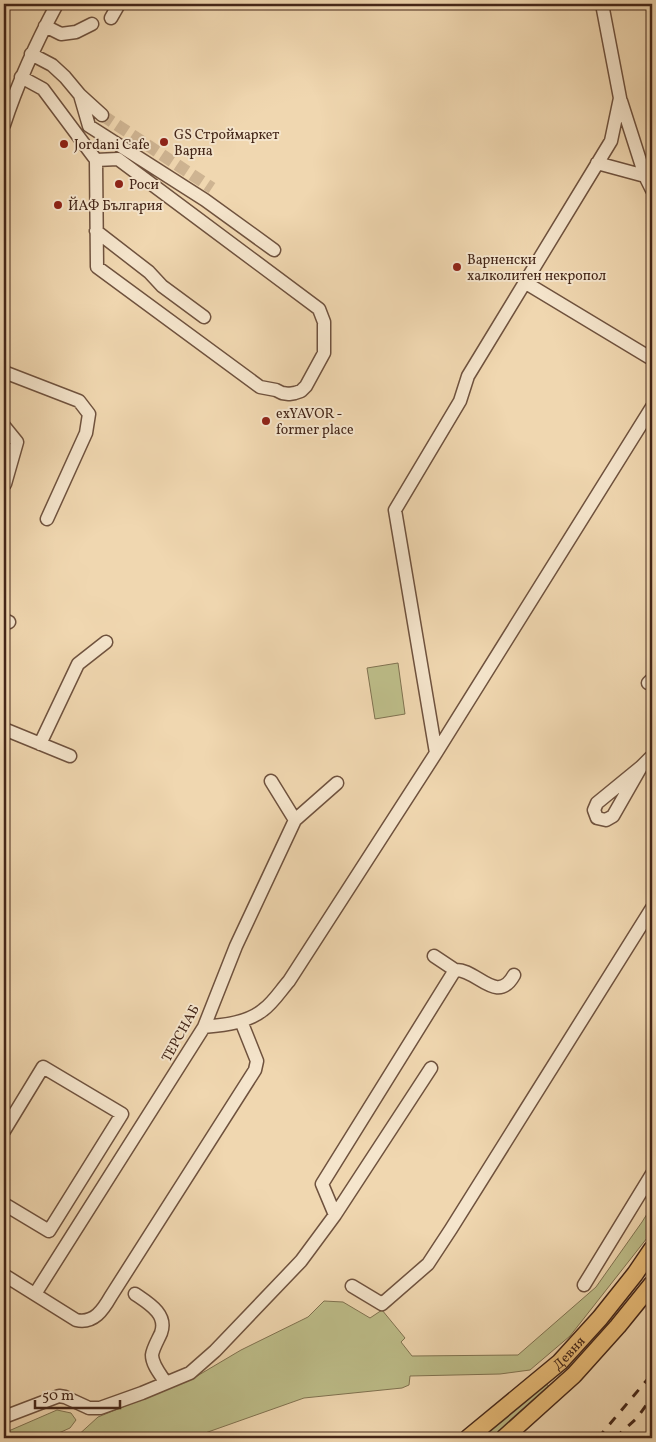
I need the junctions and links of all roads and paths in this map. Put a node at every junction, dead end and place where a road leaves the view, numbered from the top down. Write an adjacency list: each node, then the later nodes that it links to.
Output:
1 (57, 4): 6 (street)
2 (119, 4): 4 (street)
3 (602, 4): 10 (street)
4 (111, 18)
5 (92, 24): 6 (street)
6 (45, 26): 7 (street)
7 (31, 54): 8 (street); 9 (street)
8 (21, 77): 12 (street); 13 (street)
9 (80, 95): 11 (street); 18 (street)
10 (620, 98): 14 (street); 15 (street)
11 (102, 115)
12 (4, 125)
13 (96, 160): 17 (street); 17 (street)
14 (598, 164): 15 (street); 19 (street)
15 (645, 176): 16 (street)
16 (652, 190)
17 (96, 231): 20 (street)
18 (274, 250)
19 (526, 283): 21 (street); 30 (street)
20 (204, 317)
21 (652, 359)
22 (4, 372): 26 (street)
23 (652, 407): 30 (street)
24 (4, 426): 25 (street)
25 (5, 484)
26 (47, 519)
27 (106, 642): 29 (street)
28 (4, 729): 29 (street)
29 (40, 744): 31 (street)
30 (436, 753): 41 (street)
31 (70, 756)
32 (652, 756): 33 (street)
33 (641, 767)
34 (271, 781): 36 (street)
35 (337, 783): 36 (street, ТЕРСНАБ)
36 (295, 820): 42 (street, ТЕРСНАБ)
37 (652, 908): 52 (street)
38 (434, 956): 39 (street)
39 (455, 970): 40 (street); 47 (street)
40 (514, 975)
41 (241, 1021): 42 (street); 53 (street)
42 (204, 1027): 53 (street, ТЕРСНАБ)
43 (431, 1068): 47 (street)
44 (4, 1131): 46 (street)
45 (652, 1174): 51 (street)
46 (4, 1204)
47 (335, 1214): 55 (street)
48 (652, 1249): 57 (main road, Девня)
49 (4, 1275): 53 (street)
50 (652, 1284): 58 (main road, Девня)
51 (584, 1285)
52 (352, 1286)
53 (35, 1294)
54 (135, 1294): 55 (street)
55 (166, 1383): 56 (street)
56 (4, 1417)
57 (468, 1438)
58 (504, 1438)

